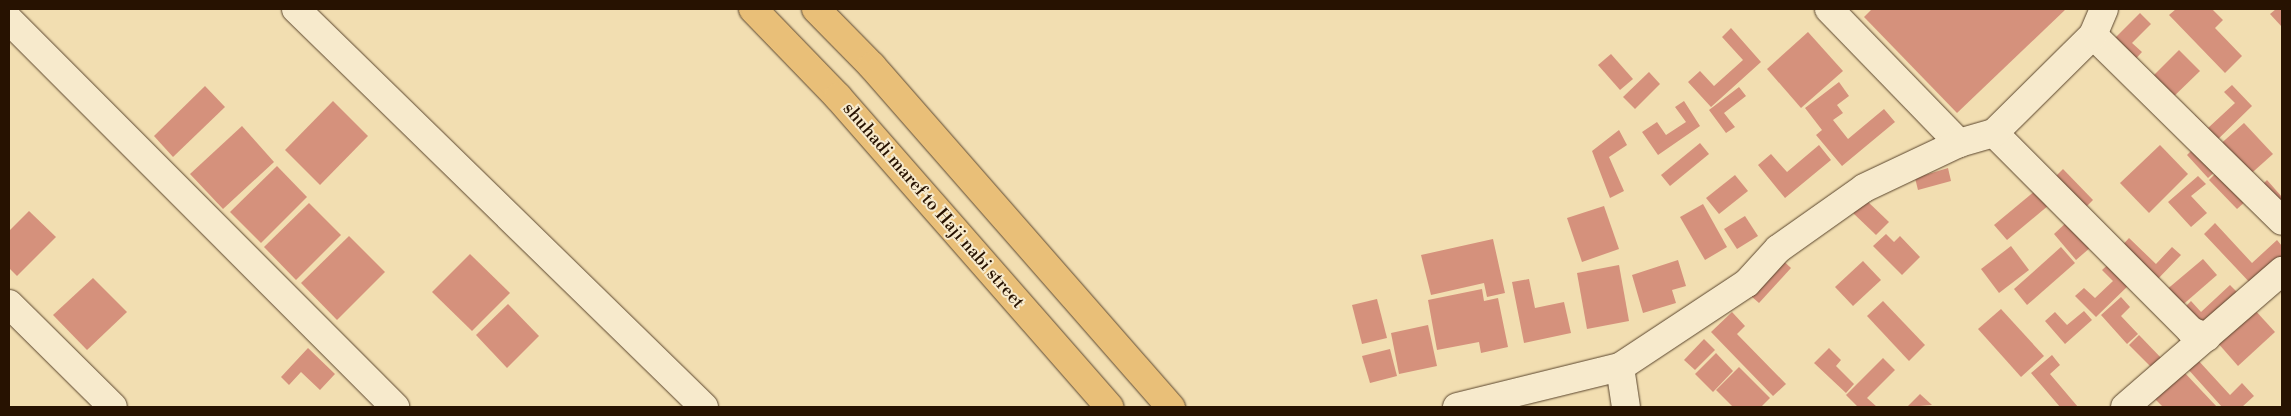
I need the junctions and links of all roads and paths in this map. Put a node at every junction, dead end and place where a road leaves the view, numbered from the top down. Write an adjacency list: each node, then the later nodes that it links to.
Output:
1 (296, 9): 18 (street)
2 (753, 9): 19 (main road, shuhadi maref to Haji nabi street)
3 (816, 9): 20 (main road)
4 (1829, 9): 9 (street)
5 (2104, 9): 7 (street)
6 (14, 20): 17 (street)
7 (2093, 35): 8 (street); 10 (street)
8 (1994, 133): 9 (street); 13 (street)
9 (1959, 142): 14 (street)
10 (2282, 221)
11 (2282, 271): 13 (street)
12 (9, 304): 16 (street)
13 (2207, 337): 23 (street)
14 (1620, 367): 15 (street); 22 (street)
15 (1507, 402): 21 (street)
16 (113, 407)
17 (395, 407)
18 (704, 407)
19 (1110, 407)
20 (1171, 407)
21 (1457, 407)
22 (1626, 407)
23 (2125, 407)

